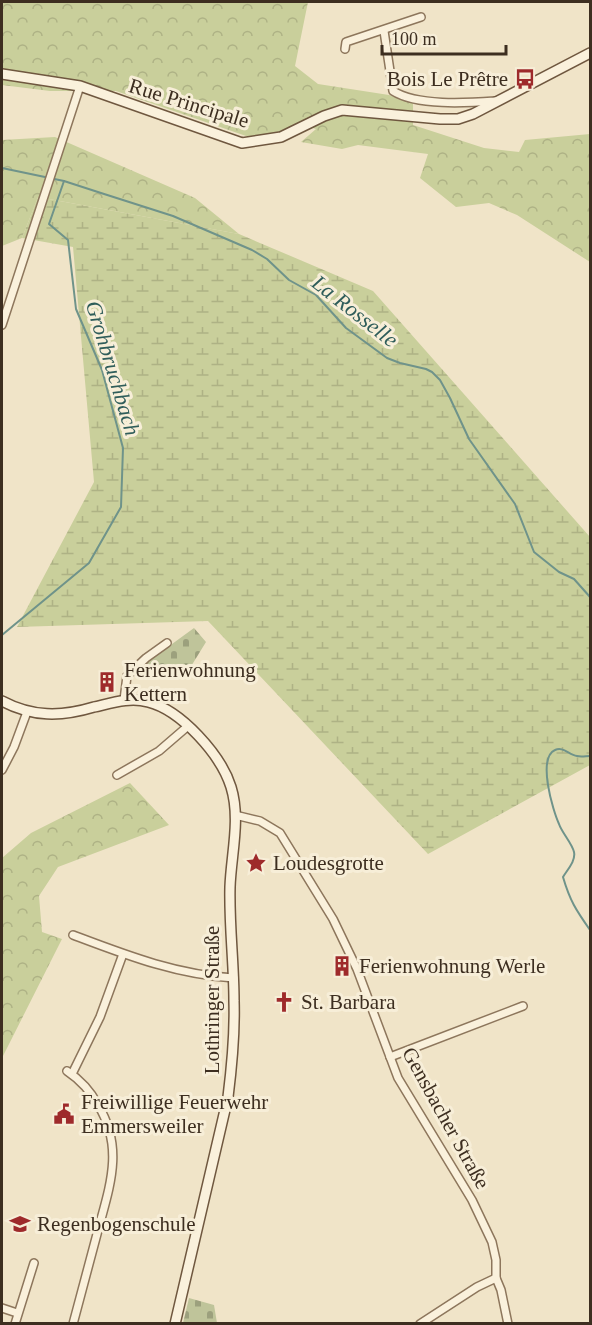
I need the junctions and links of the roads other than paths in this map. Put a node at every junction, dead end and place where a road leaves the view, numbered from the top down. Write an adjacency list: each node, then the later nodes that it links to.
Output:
1 (421, 17): 2 (street)
2 (384, 31): 3 (street); 7 (street)
3 (345, 49)
4 (591, 53): 7 (main road, Rue Principale)
5 (2, 74): 6 (main road, Rue Principale)
6 (80, 86): 7 (main road, Rue Principale); 8 (street)
7 (497, 101)
8 (2, 325)
9 (167, 643): 10 (street)
10 (124, 700): 12 (main road); 13 (main road)
11 (2, 701): 12 (main road)
12 (27, 712): 14 (street)
13 (188, 726): 15 (street); 16 (main road)
14 (2, 770)
15 (117, 775)
16 (235, 815): 19 (main road, Lothringer Straße); 21 (street, Gensbacher Straße)
17 (73, 935): 18 (street)
18 (123, 954): 19 (street); 27 (street)
19 (234, 978): 28 (main road, Lothringer Straße)
20 (523, 1006): 21 (street)
21 (390, 1057): 23 (street, Gensbacher Straße)
22 (34, 1263): 25 (street)
23 (496, 1278): 29 (street); 30 (street, Gensbacher Straße)
24 (2, 1308): 25 (street)
25 (17, 1313): 26 (street)
26 (15, 1323)
27 (73, 1323)
28 (175, 1323)
29 (420, 1323)
30 (508, 1323)

